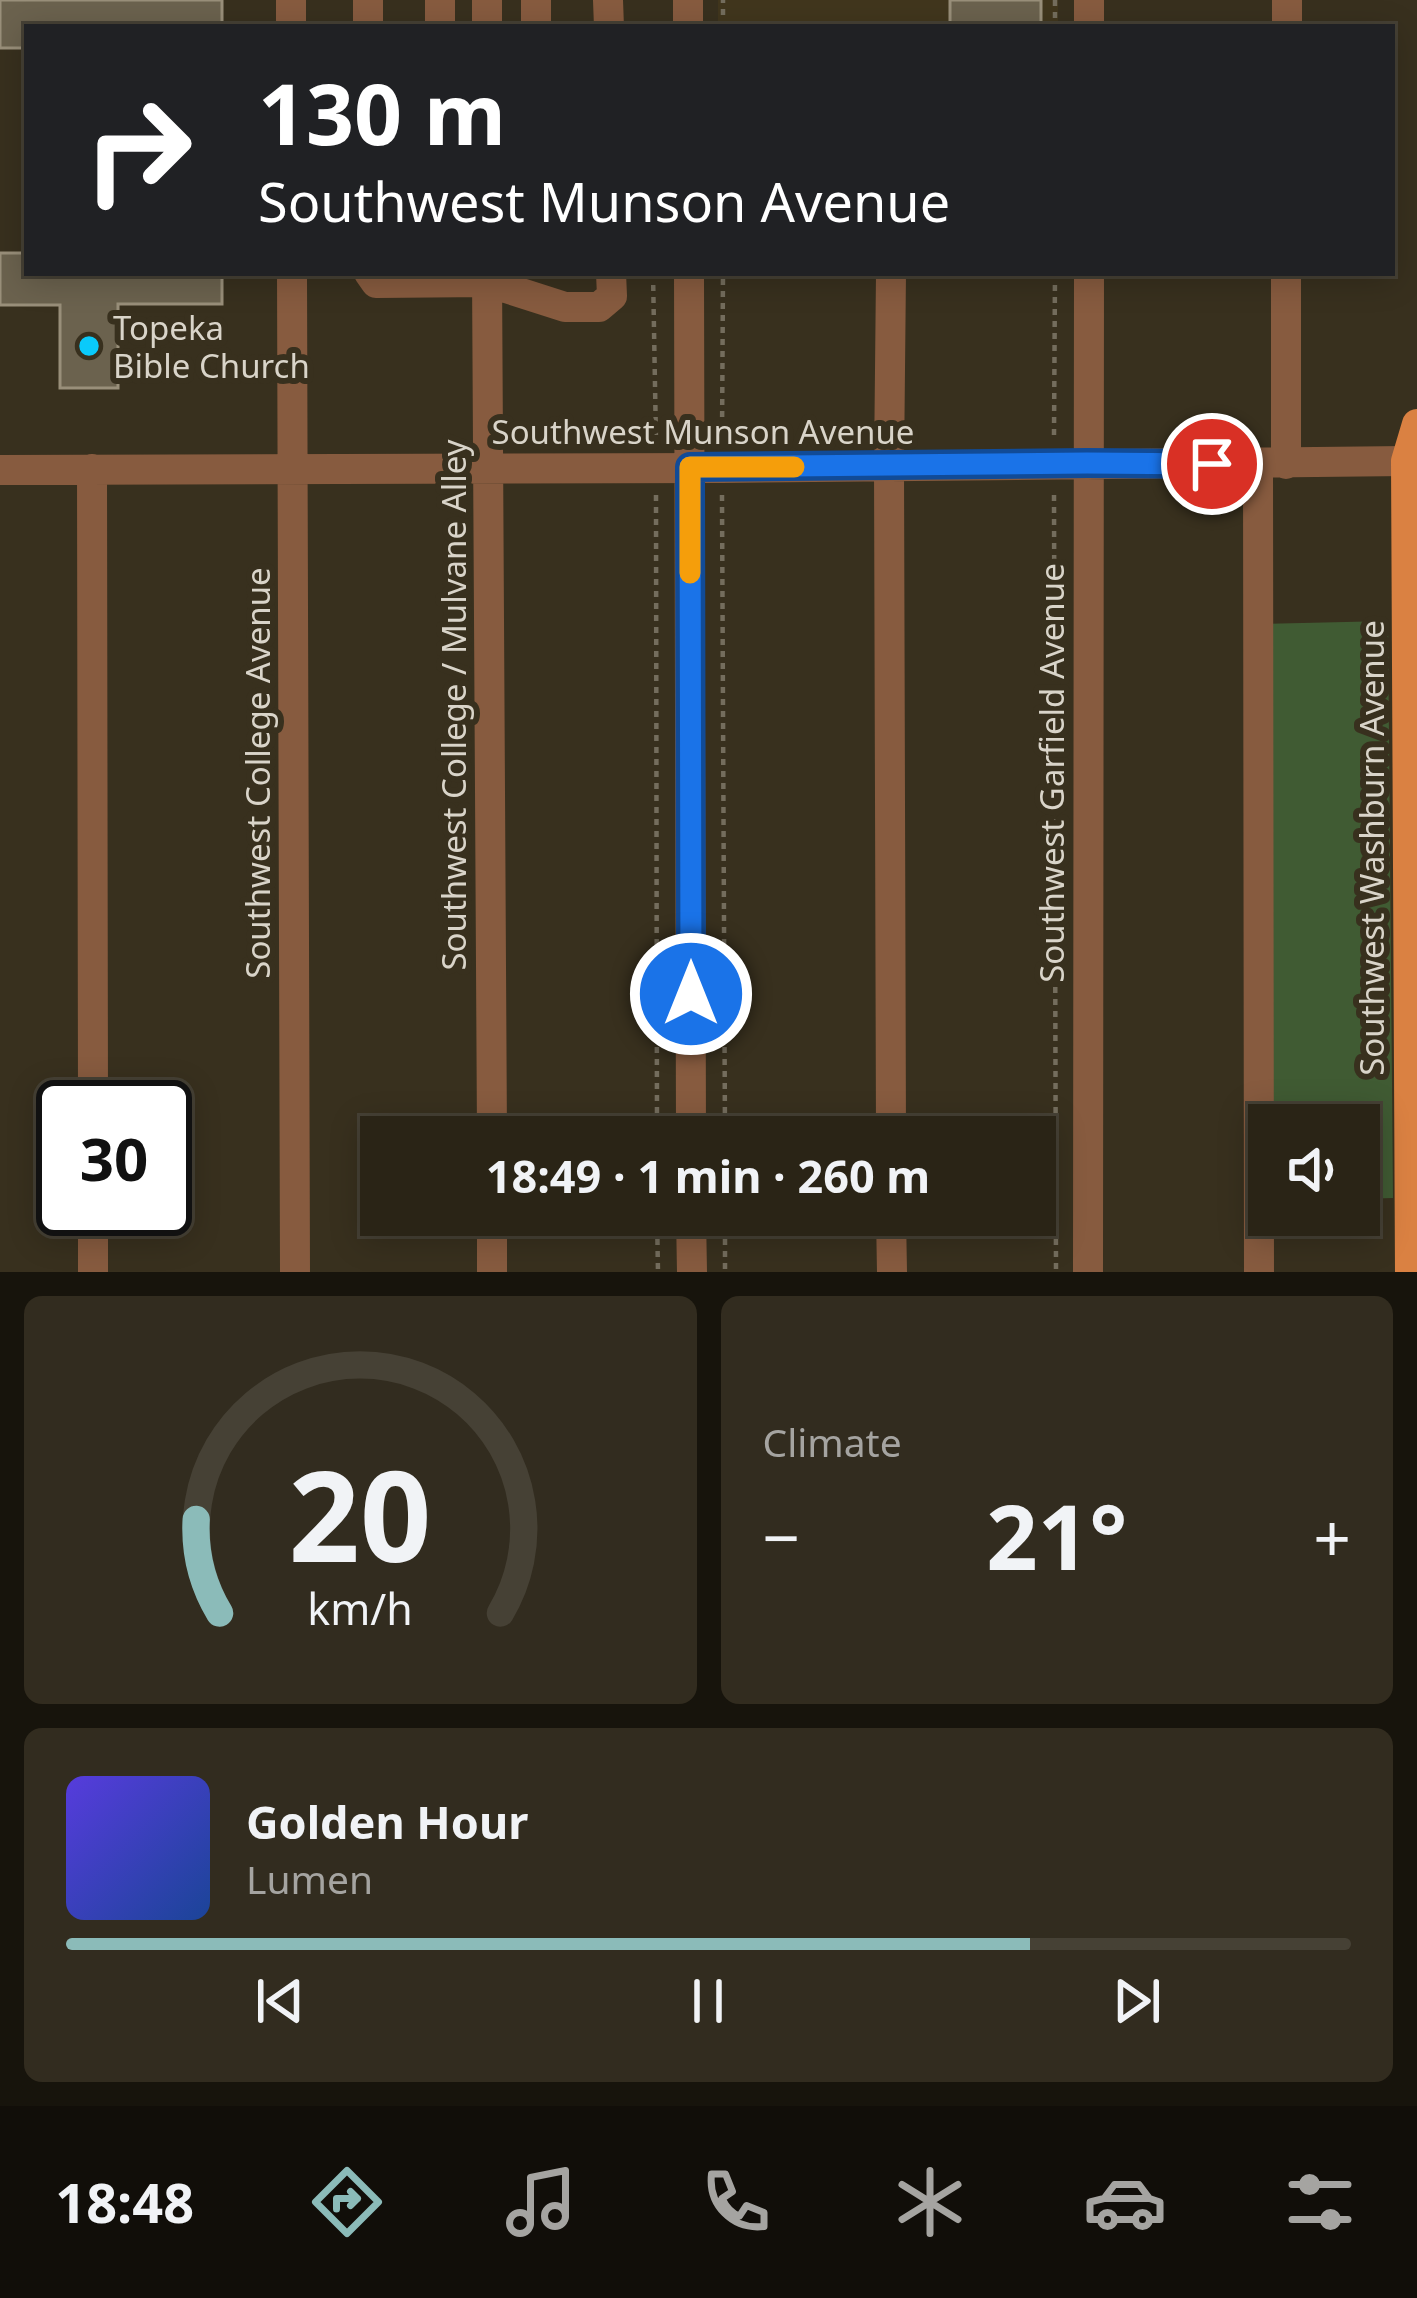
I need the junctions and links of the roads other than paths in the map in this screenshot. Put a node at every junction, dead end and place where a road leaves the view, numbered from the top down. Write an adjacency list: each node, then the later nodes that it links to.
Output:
1 (292, 276): 16 (street, Southwest College Avenue)
2 (371, 276): 8 (street)
3 (611, 276): 10 (street)
4 (689, 276): 15 (street)
5 (891, 276): 14 (street)
6 (1089, 276): 12 (street, Southwest Garfield Avenue)
7 (1286, 276): 13 (street)
8 (440, 278): 9 (street)
9 (488, 278): 10 (street); 17 (street, Southwest College / Mulvane Alley)
10 (539, 286)
11 (1413, 444): 13 (street, Southwest Munson Avenue); 20 (main road, Southwest Washburn Avenue)
12 (1087, 463): 13 (street, Southwest Munson Avenue); 14 (street, Southwest Munson Avenue); 34 (street, Southwest Garfield Avenue)
13 (1272, 464): 35 (street)
14 (889, 466): 15 (street, Southwest Munson Avenue); 24 (street)
15 (690, 467): 17 (street, Southwest Munson Avenue); 23 (street)
16 (292, 468): 17 (street, Southwest Munson Avenue); 18 (street, Southwest Munson Avenue); 30 (street, Southwest College Avenue)
17 (487, 468): 22 (street, Southwest College / Mulvane Alley)
18 (92, 469): 19 (street, Southwest Munson Avenue); 21 (street)
19 (0, 470)
20 (1411, 652): 36 (main road, Southwest Washburn Avenue)
21 (93, 1080)
22 (492, 1116)
23 (691, 1116)
24 (891, 1116)
25 (93, 1236): 29 (street)
26 (492, 1236): 31 (street)
27 (692, 1236): 32 (street)
28 (891, 1236): 33 (street)
29 (93, 1272)
30 (295, 1272)
31 (493, 1272)
32 (692, 1272)
33 (892, 1272)
34 (1088, 1272)
35 (1259, 1272)
36 (1410, 1272)

